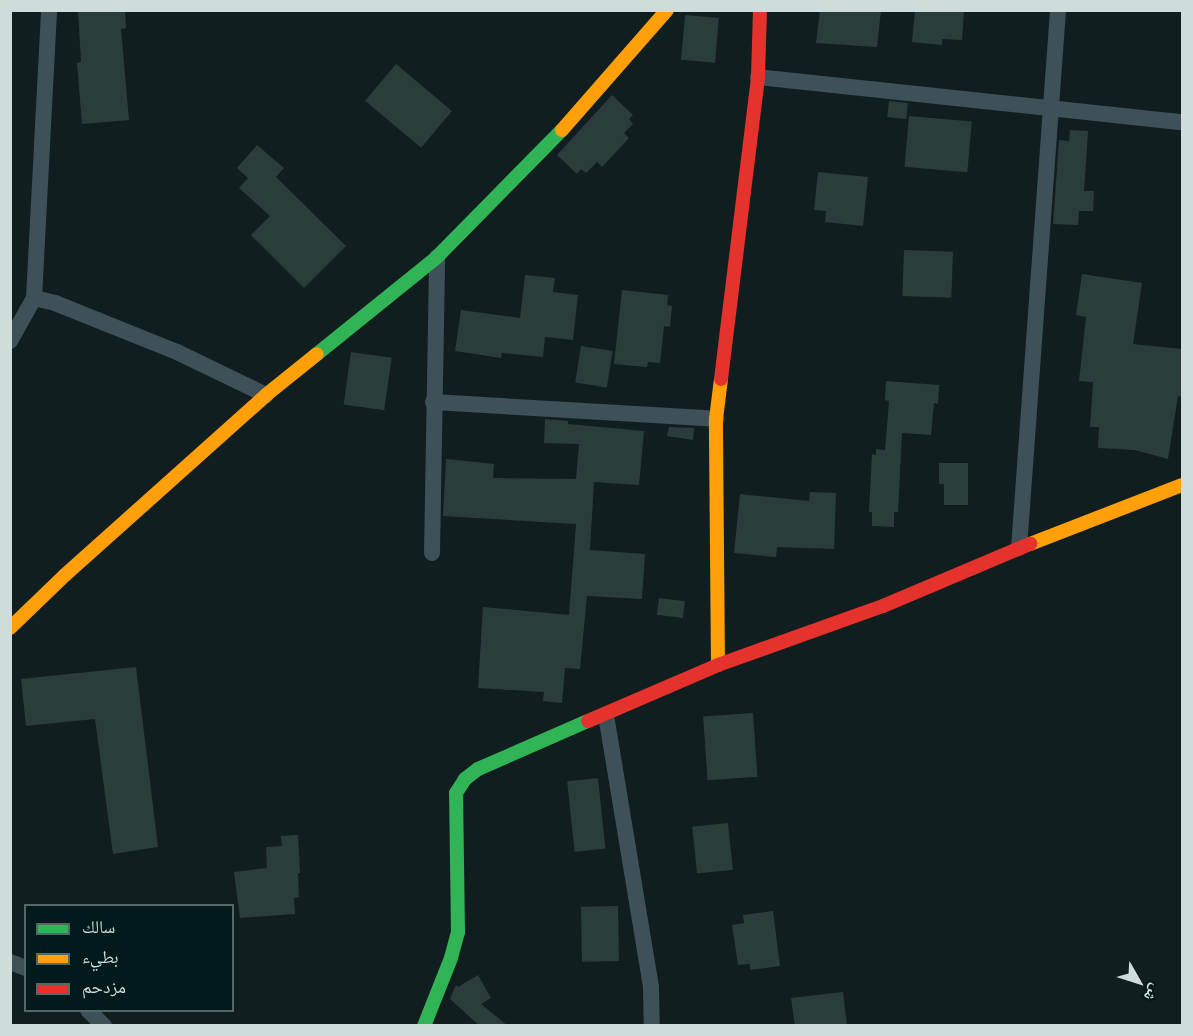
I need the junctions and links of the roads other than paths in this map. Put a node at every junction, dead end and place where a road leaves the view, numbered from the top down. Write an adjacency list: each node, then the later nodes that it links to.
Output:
1 (49, 10): 9 (street)
2 (668, 10): 8 (street)
3 (760, 10): 5 (street)
4 (1058, 10): 6 (street)
5 (758, 76): 6 (street); 13 (street)
6 (1049, 107): 7 (street); 15 (street)
7 (1182, 122)
8 (437, 257): 11 (street); 12 (street)
9 (34, 298): 10 (street); 11 (street)
10 (10, 341)
11 (266, 395): 17 (street)
12 (433, 402): 13 (street); 16 (street)
13 (717, 419): 18 (street)
14 (1182, 485): 15 (street)
15 (1019, 548): 18 (street)
16 (432, 553)
17 (10, 628)
18 (718, 665): 19 (street)
19 (606, 716): 22 (street); 23 (street)
20 (89, 1012): 21 (street)
21 (104, 1026)
22 (424, 1026)
23 (652, 1026)

